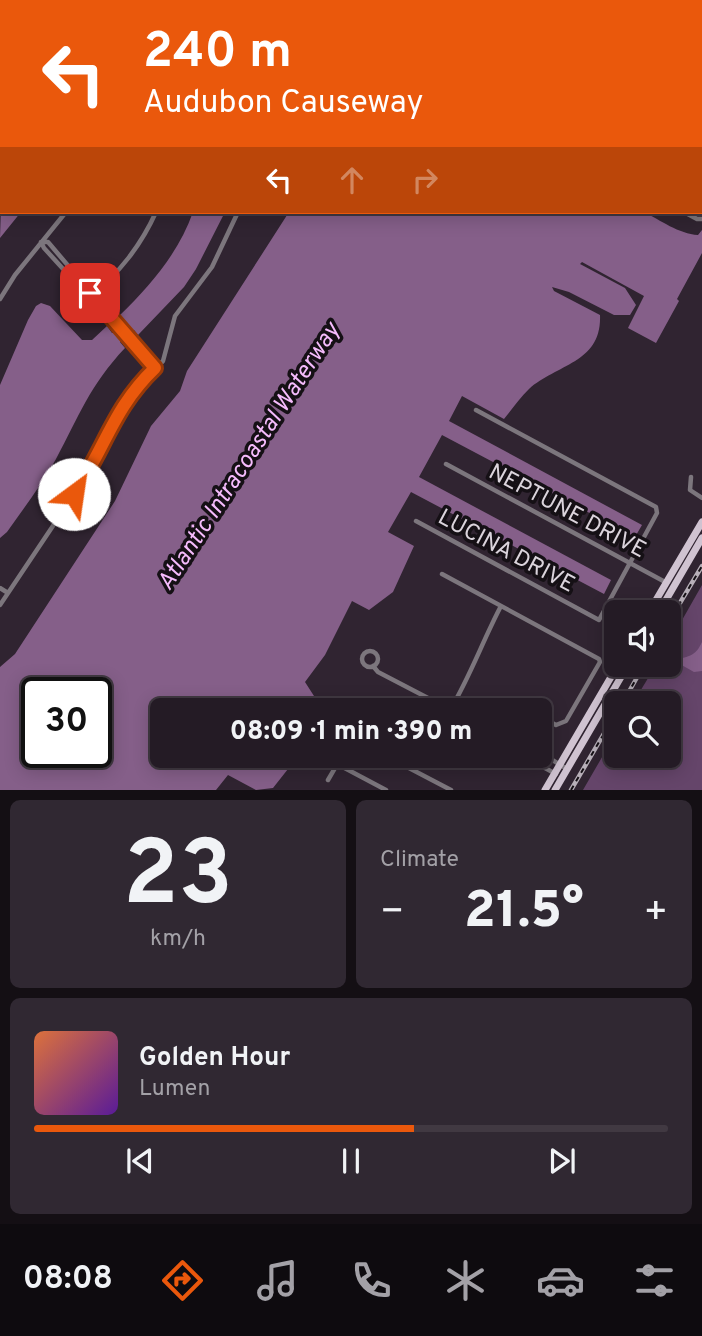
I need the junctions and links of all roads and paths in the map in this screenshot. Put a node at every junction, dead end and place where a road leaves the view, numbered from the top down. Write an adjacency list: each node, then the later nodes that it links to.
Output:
1 (64, 214): 4 (street)
2 (155, 214): 5 (street)
3 (237, 214): 7 (street)
4 (41, 242): 5 (street); 6 (street)
5 (90, 293): 7 (street)
6 (0, 299)
7 (155, 368): 19 (street)
8 (476, 410): 15 (street)
9 (446, 464): 15 (street, NEPTUNE DRIVE)
10 (691, 477): 11 (street)
11 (702, 498)
12 (416, 521): 15 (street, LUCINA DRIVE)
13 (702, 522): 17 (main road)
14 (702, 538): 17 (main road)
15 (630, 563): 17 (street, NEPTUNE DRIVE)
16 (442, 574): 23 (street)
17 (670, 585): 20 (main road); 21 (main road)
18 (0, 588): 19 (street)
19 (8, 593): 22 (street)
20 (658, 600)
21 (664, 600)
22 (0, 605)
23 (500, 606): 28 (street); 29 (street)
24 (373, 666): 27 (street)
25 (612, 677): 31 (main road)
26 (620, 677): 31 (main road)
27 (428, 698)
28 (457, 698)
29 (552, 723)
30 (552, 761): 31 (street)
31 (564, 767): 36 (main road)
32 (335, 768): 37 (street)
33 (345, 768): 38 (street)
34 (409, 768): 39 (street)
35 (549, 768): 36 (street)
36 (559, 775): 40 (main road); 41 (main road)
37 (328, 780)
38 (386, 790)
39 (451, 790)
40 (545, 790)
41 (555, 790)

